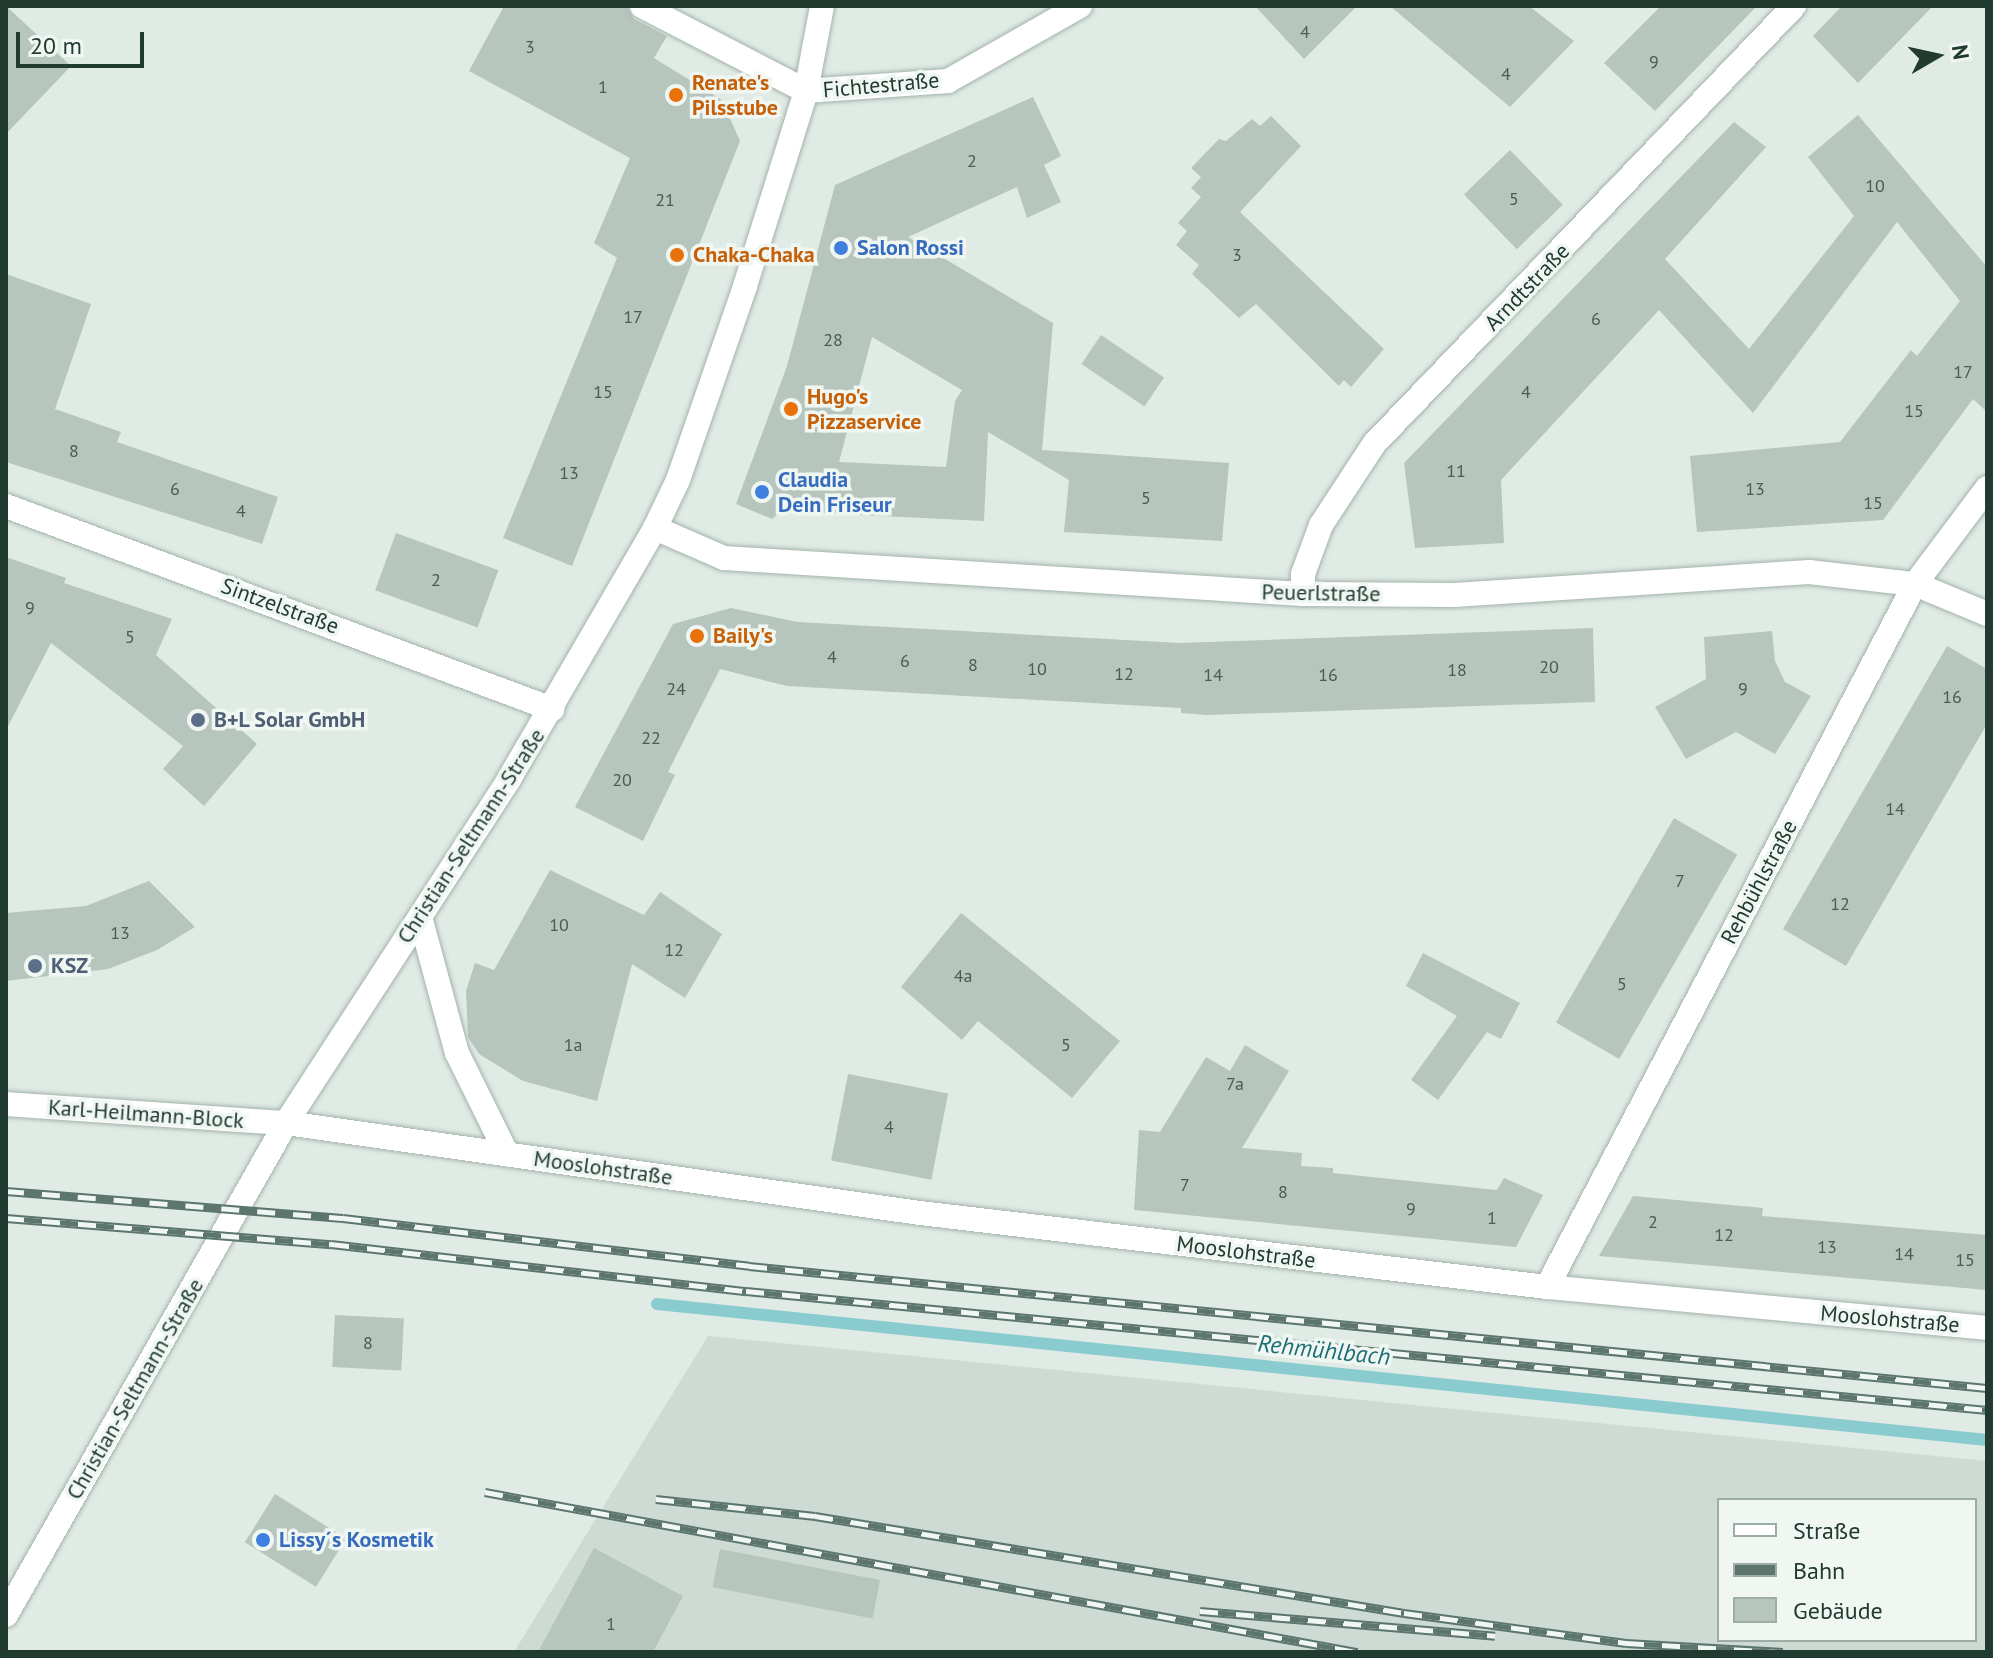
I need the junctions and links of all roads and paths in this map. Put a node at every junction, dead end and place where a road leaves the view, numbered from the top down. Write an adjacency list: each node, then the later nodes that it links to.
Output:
1 (642, 6): 5 (street)
2 (822, 6): 5 (street, Christian-Seltmann-Straße)
3 (1080, 6): 5 (street, Fichtestraße)
4 (1794, 6): 10 (street, Arndtstraße)
5 (806, 91): 8 (street, Christian-Seltmann-Straße)
6 (1987, 488): 9 (street, Rehbühlstraße)
7 (6, 506): 12 (street, Sintzelstraße)
8 (655, 528): 10 (street, Peuerlstraße); 12 (street, Christian-Seltmann-Straße)
9 (1915, 584): 10 (street, Peuerlstraße); 11 (street, Peuerlstraße); 17 (street, Rehbühlstraße)
10 (1303, 594)
11 (1987, 614)
12 (552, 709): 13 (street, Christian-Seltmann-Straße)
13 (420, 917): 15 (street, Christian-Seltmann-Straße); 16 (street, Mooslohstraße)
14 (6, 1104): 15 (street, Karl-Heilmann-Block)
15 (286, 1123): 16 (street, Mooslohstraße); 19 (street, Christian-Seltmann-Straße)
16 (507, 1154): 17 (street, Mooslohstraße)
17 (1547, 1287): 18 (street, Mooslohstraße)
18 (1987, 1328)
19 (6, 1615)

